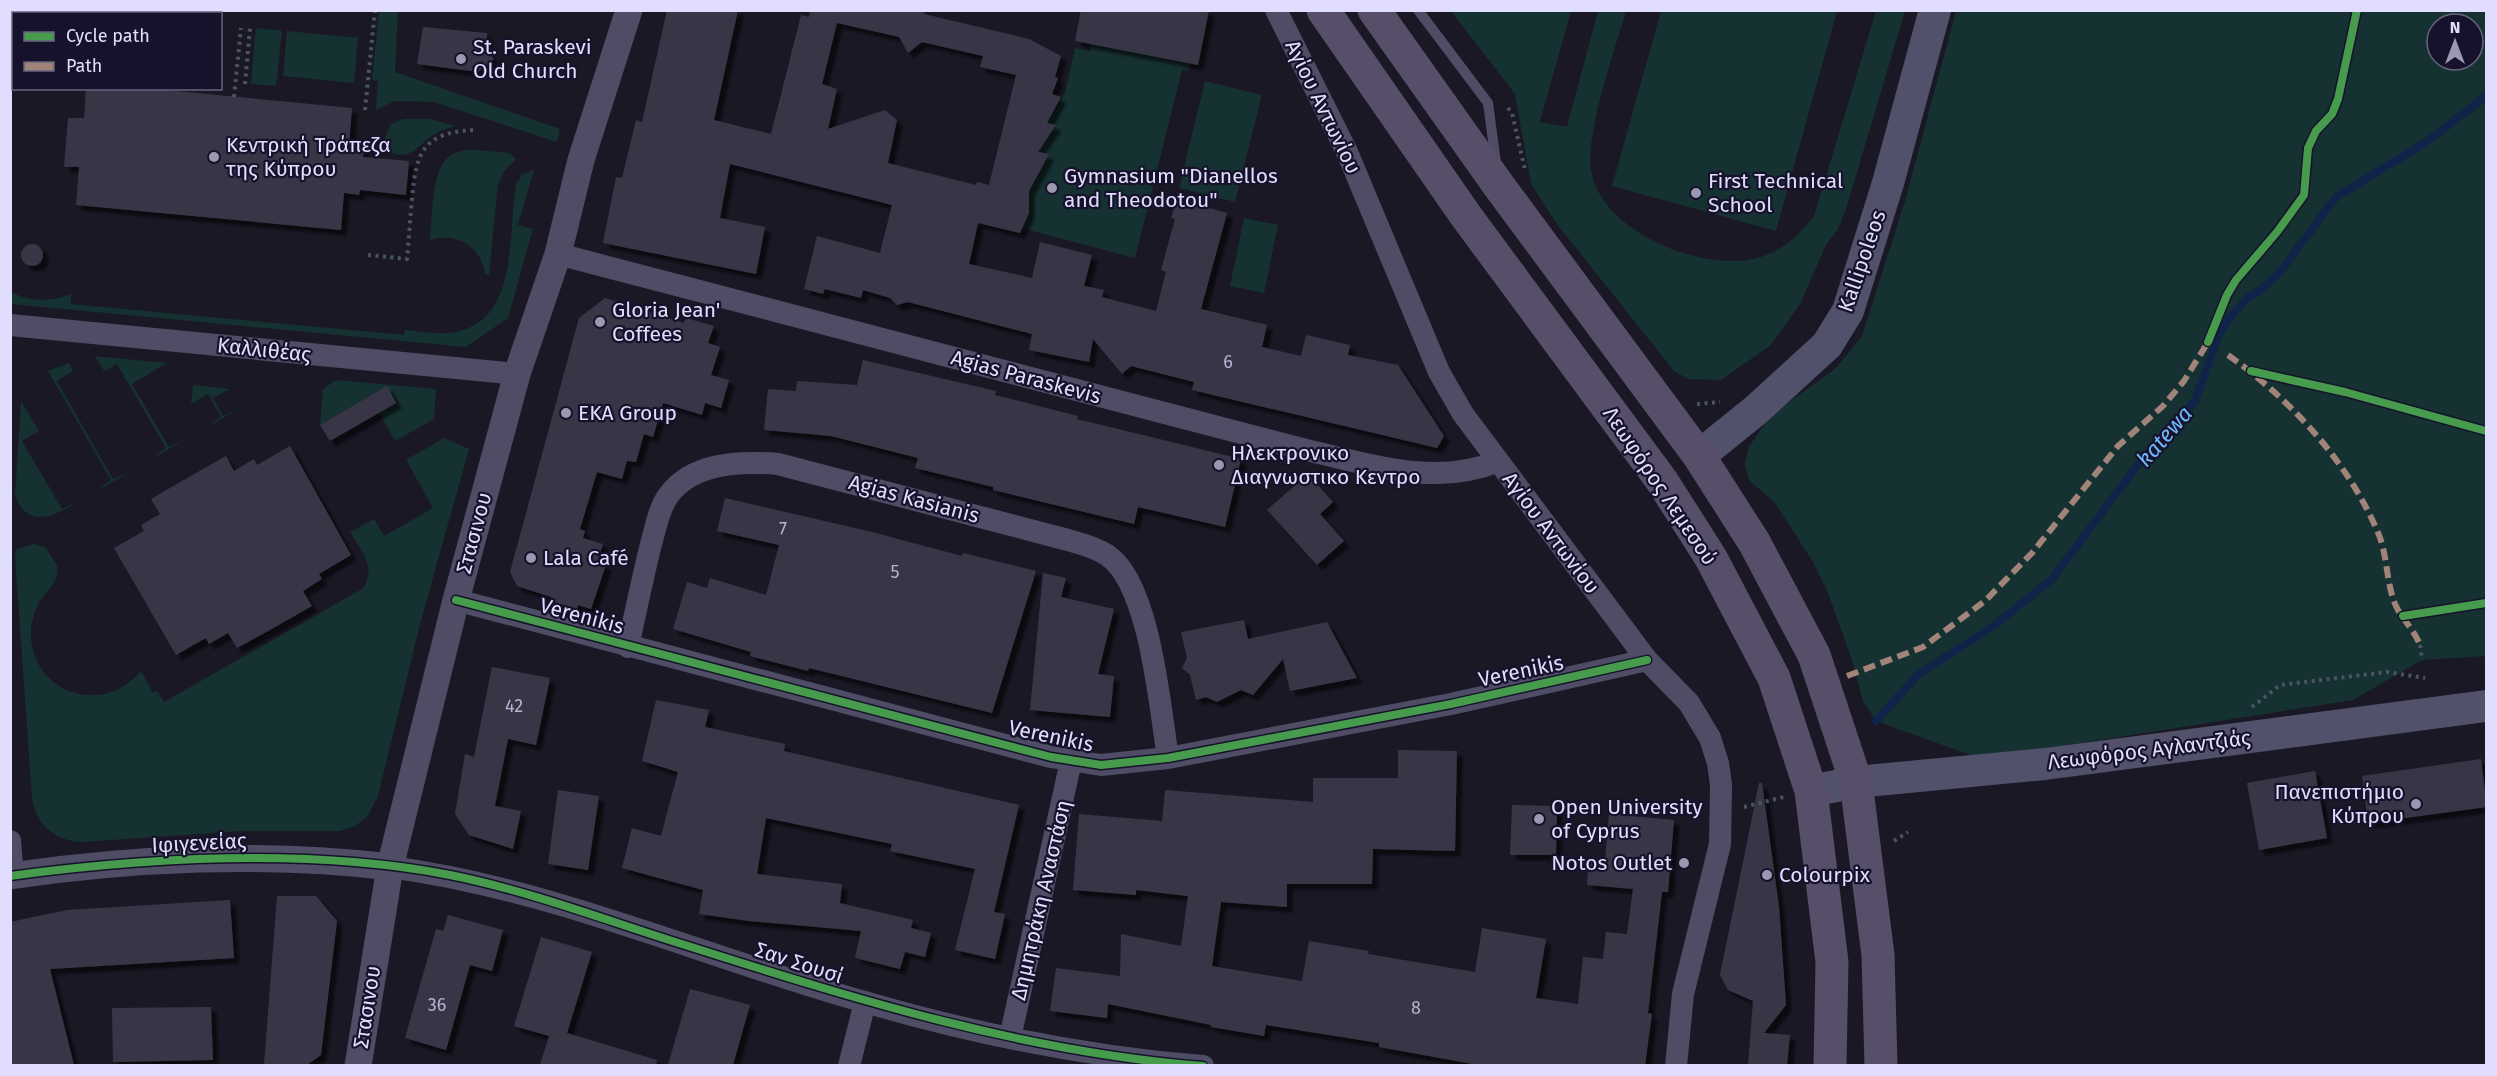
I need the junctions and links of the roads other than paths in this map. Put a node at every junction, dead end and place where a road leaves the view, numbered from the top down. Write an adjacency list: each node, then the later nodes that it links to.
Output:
1 (629, 10): 9 (street, Στασινου)
2 (1276, 10): 14 (street, Αγίου Αντωνίου)
3 (1323, 10): 22 (main road, Λεωφόρος Λεμεσού)
4 (1374, 10): 8 (main road)
5 (1418, 10): 8 (lane)
6 (1935, 10): 13 (main road, Kallipoleos)
7 (2357, 10): 11 (lane)
8 (1499, 186): 13 (main road)
9 (558, 254): 12 (street, Στασινου); 14 (street, Agias Paraskevis)
10 (10, 325): 12 (street, Καλλιθέας)
11 (2208, 342)
12 (517, 374): 15 (street, Στασινου)
13 (1699, 456): 21 (main road)
14 (1496, 462): 17 (street, Αγίου Αντωνίου)
15 (456, 600): 16 (street, Verenikis); 24 (street, Στασινου)
16 (628, 647): 19 (street, Agias Kasianis); 20 (street, Verenikis)
17 (1647, 660): 19 (street, Verenikis); 31 (street, Αγίου Αντωνίου)
18 (2487, 706): 21 (main road, Λεωφόρος Αγλαντζιάς)
19 (1168, 758): 20 (street, Verenikis)
20 (1071, 762): 27 (street, Δημητράκη Αναστάση)
21 (1856, 782): 22 (main road, Λεωφόρος Αγλαντζιάς); 33 (main road)
22 (1799, 794): 32 (main road, Λεωφόρος Λεμεσού)
23 (10, 841): 25 (street)
24 (390, 867): 25 (street, Ιφιγενείας); 26 (street, Σαν Σουσί); 28 (street, Στασινου)
25 (12, 876)
26 (865, 1002): 27 (street, Σαν Σουσί); 29 (street)
27 (1010, 1038): 30 (street, Σαν Σουσί)
28 (358, 1065)
29 (849, 1065)
30 (1203, 1065)
31 (1676, 1065)
32 (1830, 1065)
33 (1881, 1065)

